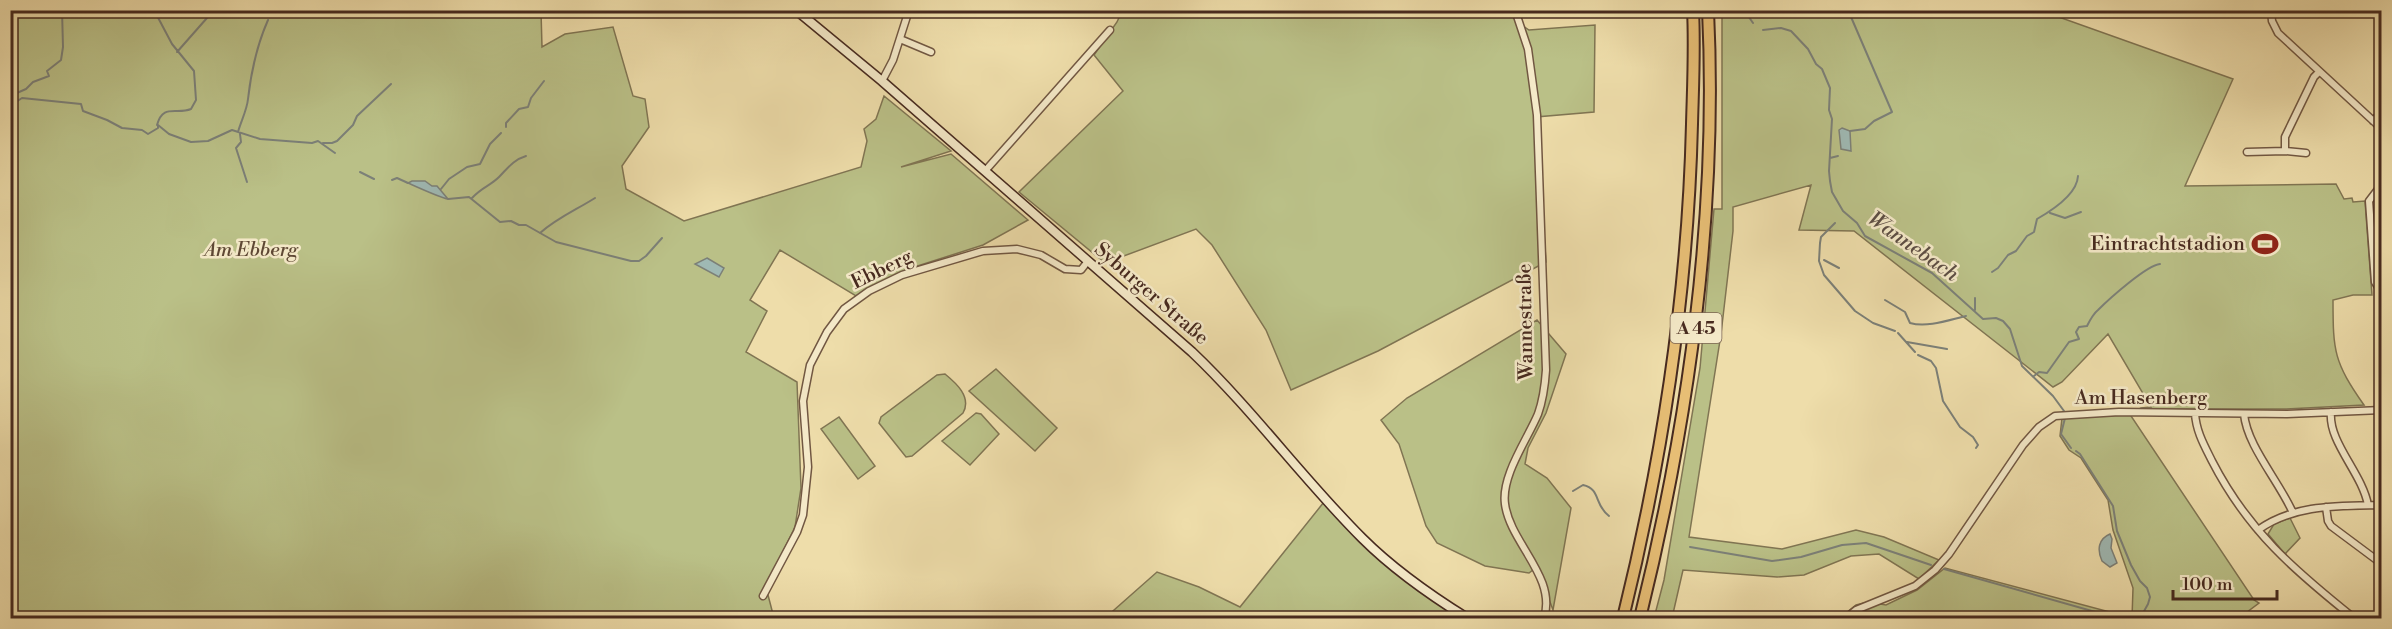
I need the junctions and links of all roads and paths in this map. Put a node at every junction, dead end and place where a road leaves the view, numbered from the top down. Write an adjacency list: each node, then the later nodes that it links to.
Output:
1 (796, 10): 11 (street, Syburger Straße)
2 (909, 10): 8 (street)
3 (1515, 10): 34 (street, Wannestraße)
4 (1693, 10): 35 (highway, A 45)
5 (1708, 10): 36 (highway, A 45)
6 (2271, 10): 10 (street)
7 (1110, 30): 18 (street)
8 (900, 39): 9 (street); 11 (street)
9 (931, 52)
10 (2319, 72): 13 (street); 15 (street)
11 (882, 81): 18 (street, Syburger Straße)
12 (2382, 112): 13 (street)
13 (2373, 122): 14 (street)
14 (2382, 129)
15 (2285, 151): 16 (street); 17 (street)
16 (2247, 153)
17 (2306, 153)
18 (985, 171): 20 (street, Syburger Straße)
19 (2382, 184): 21 (street)
20 (1088, 261): 32 (street, Ebberg); 33 (street, Syburger Straße)
21 (2382, 294)
22 (2382, 410): 23 (street, Am Hasenberg)
23 (2331, 412): 25 (street, Am Hasenberg); 27 (street)
24 (2195, 413): 25 (street, Am Hasenberg); 30 (street); 37 (street, Am Hasenberg)
25 (2244, 414): 29 (street)
26 (2382, 505): 27 (street)
27 (2368, 506): 28 (street)
28 (2326, 507): 29 (street); 31 (street)
29 (2293, 513): 30 (street)
30 (2258, 530): 38 (street)
31 (2382, 564)
32 (763, 596)
33 (1467, 618)
34 (1544, 618)
35 (1623, 618)
36 (1640, 618)
37 (1846, 618)
38 (2354, 618)

